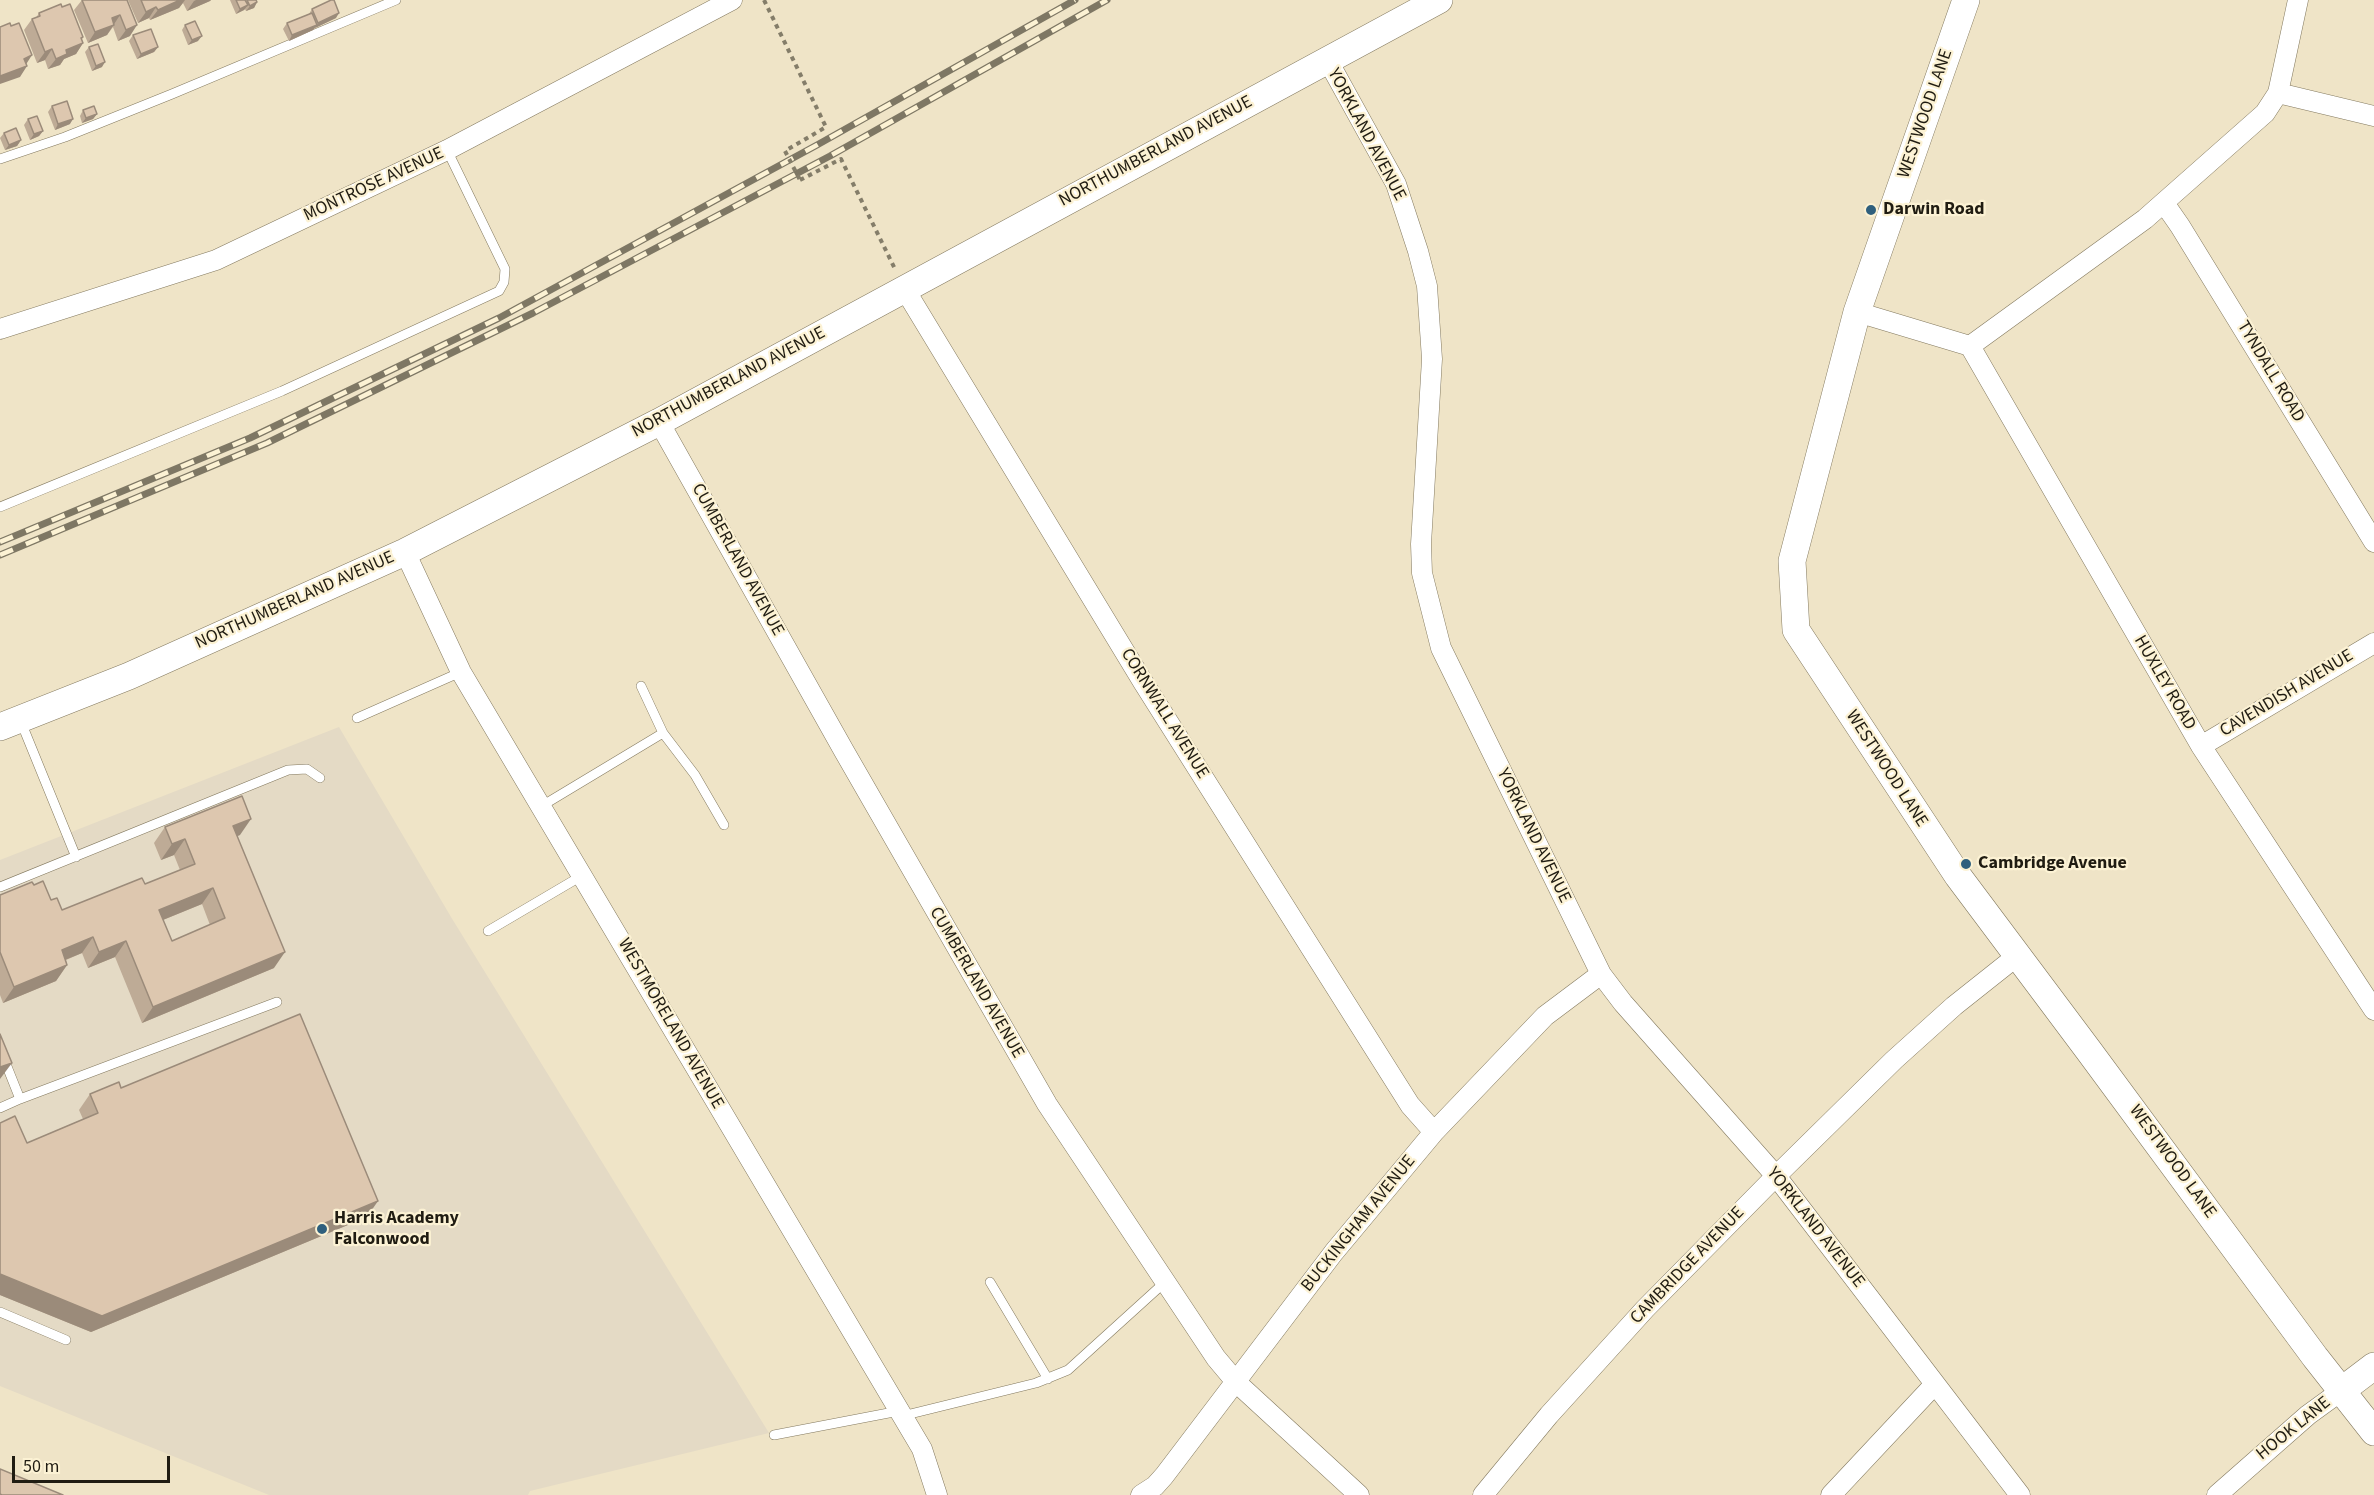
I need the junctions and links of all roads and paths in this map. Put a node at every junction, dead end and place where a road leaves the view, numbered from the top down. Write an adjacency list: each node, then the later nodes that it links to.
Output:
1 (396, 0): 11 (lane)
2 (732, 0): 10 (street, MONTROSE AVENUE)
3 (764, 0): 13 (path, bridge)
4 (1439, 0): 7 (street, NORTHUMBERLAND AVENUE)
5 (1966, 0): 14 (street, WESTWOOD LANE)
6 (2298, 0): 8 (street)
7 (1327, 59): 13 (street, NORTHUMBERLAND AVENUE); 36 (street, YORKLAND AVENUE)
8 (2278, 93): 9 (street); 12 (street)
9 (2374, 116)
10 (447, 150): 15 (street, MONTROSE AVENUE); 18 (lane)
11 (0, 159)
12 (2164, 203): 16 (street); 19 (street, TYNDALL ROAD)
13 (904, 288): 17 (street, NORTHUMBERLAND AVENUE); 42 (street, CORNWALL AVENUE)
14 (1857, 312): 16 (street); 35 (street, WESTWOOD LANE)
15 (0, 329)
16 (1970, 346): 27 (street, HUXLEY ROAD)
17 (659, 422): 20 (street, NORTHUMBERLAND AVENUE); 45 (street, CUMBERLAND AVENUE)
18 (0, 507)
19 (2374, 542)
20 (405, 552): 22 (street, WESTMORELAND AVENUE); 25 (street, NORTHUMBERLAND AVENUE)
21 (2374, 643): 27 (street, CAVENDISH AVENUE)
22 (461, 672): 24 (lane); 29 (street, WESTMORELAND AVENUE)
23 (641, 686): 26 (lane)
24 (357, 718)
25 (10, 723): 31 (lane)
26 (663, 733): 29 (lane); 30 (lane)
27 (2201, 746): 38 (street, HUXLEY ROAD)
28 (320, 778): 31 (lane)
29 (540, 807): 32 (street, WESTMORELAND AVENUE)
30 (724, 825)
31 (76, 857): 33 (lane)
32 (583, 875): 34 (lane); 53 (street, WESTMORELAND AVENUE)
33 (0, 886)
34 (488, 931)
35 (2017, 956): 43 (street, CAMBRIDGE AVENUE); 52 (street, WESTWOOD LANE)
36 (1601, 974): 42 (street, BUCKINGHAM AVENUE); 43 (street, YORKLAND AVENUE)
37 (277, 1002): 40 (lane)
38 (2374, 1010)
39 (0, 1049): 40 (lane)
40 (20, 1099): 41 (lane)
41 (0, 1108)
42 (1434, 1132): 50 (street, BUCKINGHAM AVENUE)
43 (1776, 1176): 51 (street, YORKLAND AVENUE); 59 (street, CAMBRIDGE AVENUE)
44 (990, 1282): 49 (lane)
45 (1164, 1283): 49 (lane); 50 (street, CUMBERLAND AVENUE)
46 (0, 1312): 47 (lane)
47 (66, 1340)
48 (2374, 1366): 52 (street, HOOK LANE)
49 (1048, 1379): 53 (lane)
50 (1237, 1383): 57 (street, BUCKINGHAM AVENUE); 58 (street, CUMBERLAND AVENUE)
51 (1935, 1384): 60 (street); 61 (street, YORKLAND AVENUE)
52 (2341, 1391): 54 (street, WESTWOOD LANE); 62 (street, HOOK LANE)
53 (900, 1413): 55 (lane); 56 (street, WESTMORELAND AVENUE)
54 (2374, 1432)
55 (774, 1435)
56 (937, 1495)
57 (1141, 1495)
58 (1359, 1495)
59 (1483, 1495)
60 (1831, 1495)
61 (2020, 1495)
62 (2217, 1495)

